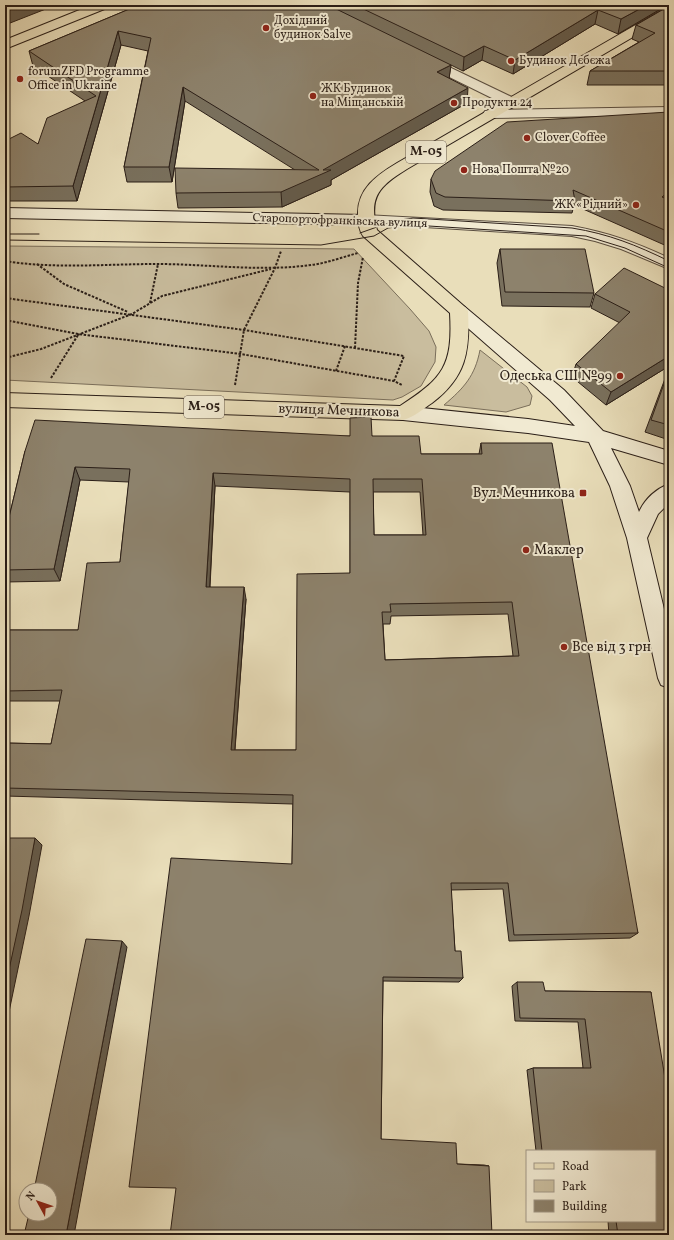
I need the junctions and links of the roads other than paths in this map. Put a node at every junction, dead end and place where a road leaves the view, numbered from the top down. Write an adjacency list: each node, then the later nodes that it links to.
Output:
1 (102, 5): 3 (main road)
2 (669, 11): 5 (main road, М-05)
3 (5, 45)
4 (411, 53): 5 (main road)
5 (511, 102): 7 (main road, М-05)
6 (669, 111): 7 (main road)
7 (490, 114): 9 (main road, М-05)
8 (5, 213): 9 (main road, Старопортофранківська вулиця)
9 (365, 220): 10 (main road, Старопортофранківська вулиця); 11 (main road)
10 (669, 264)
11 (459, 311): 13 (main road); 14 (main road)
12 (5, 400): 13 (main road, вулиця Мечникова / М-05)
13 (404, 413): 14 (main road, вулиця Мечникова)
14 (596, 436): 15 (main road, вулиця Мечникова); 17 (main road)
15 (669, 458)
16 (669, 492): 17 (main road)
17 (637, 538): 18 (main road)
18 (669, 678)

